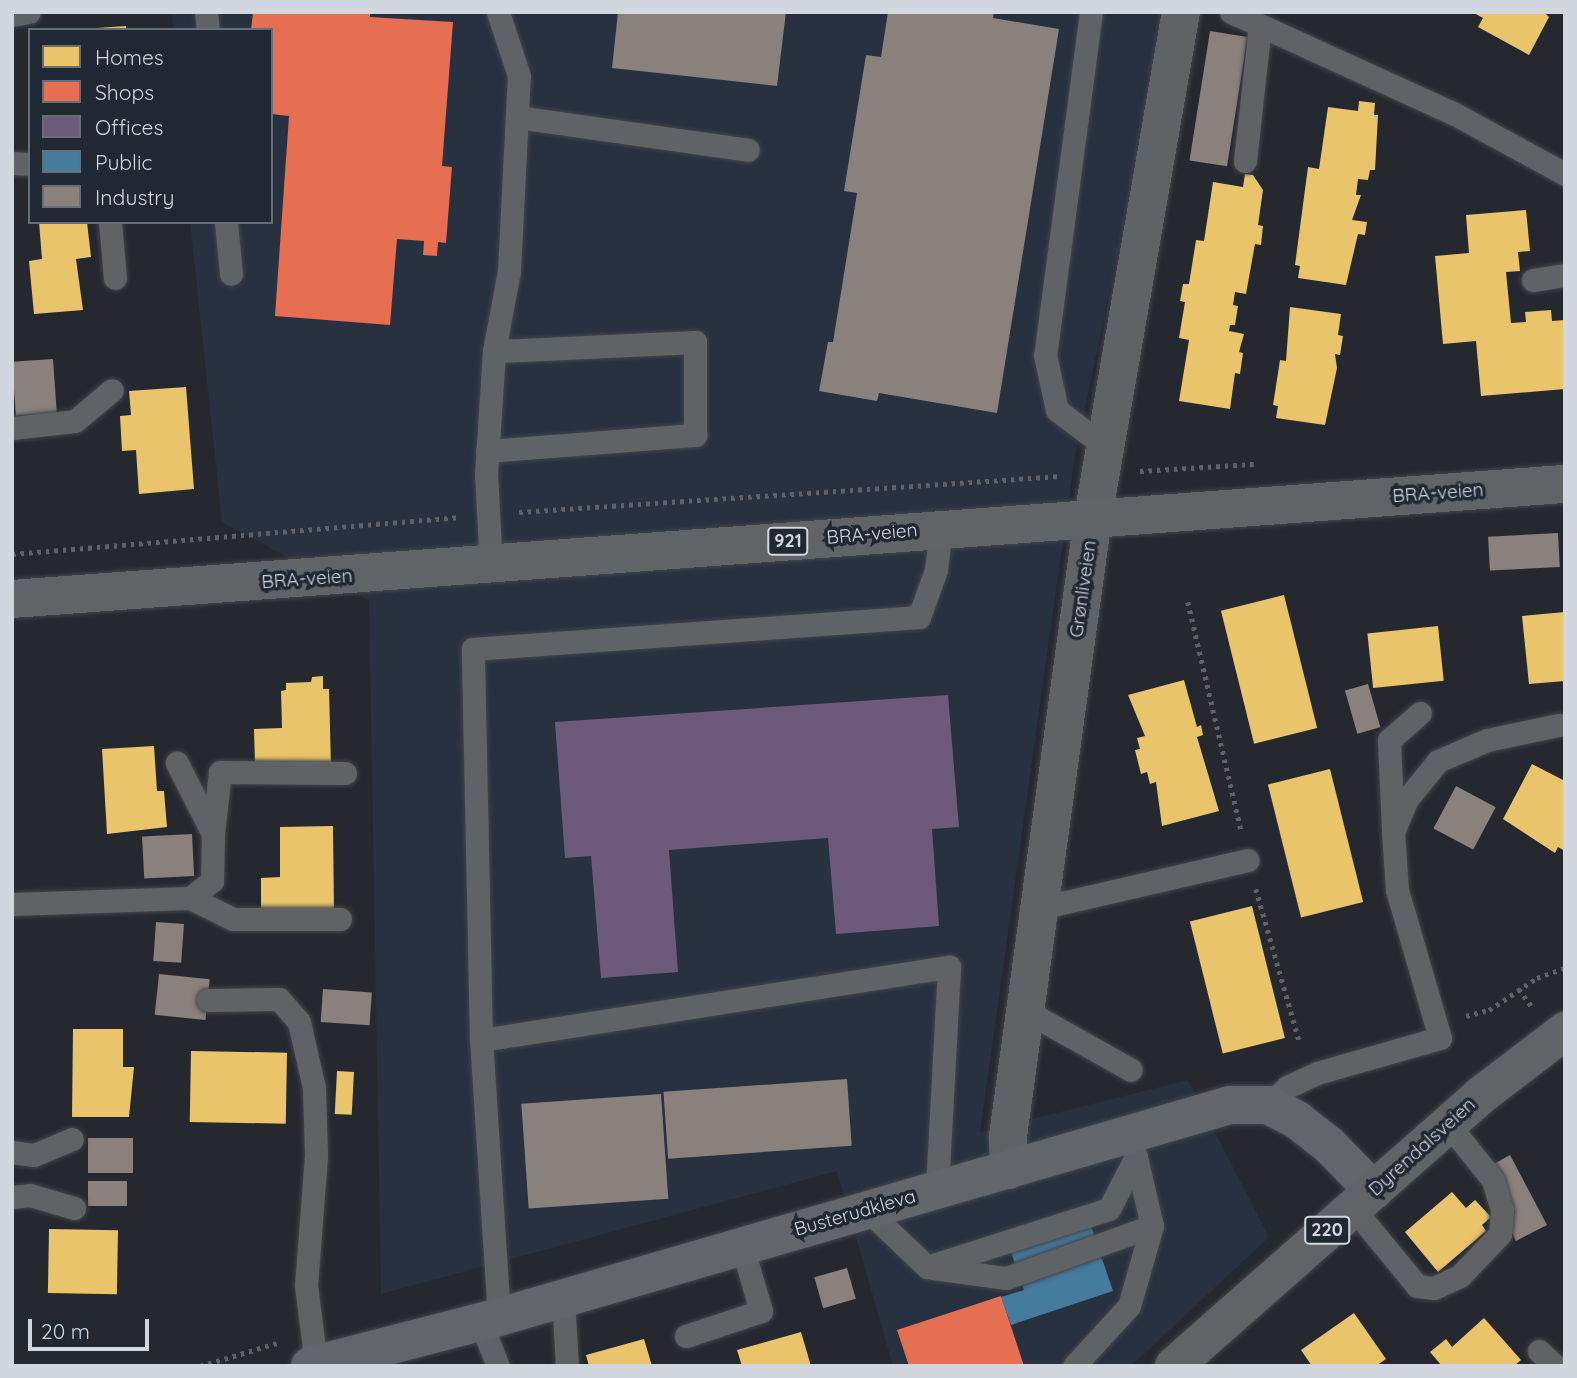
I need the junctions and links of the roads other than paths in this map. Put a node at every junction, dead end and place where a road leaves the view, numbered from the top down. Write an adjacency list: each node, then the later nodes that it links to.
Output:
1 (29, 12): 6 (lane)
2 (498, 12): 8 (lane)
3 (1091, 12): 22 (lane)
4 (1181, 12): 22 (street, Grønliveien)
5 (1231, 12): 7 (lane)
6 (12, 15)
7 (1260, 26): 10 (lane); 11 (lane)
8 (517, 117): 9 (lane); 18 (lane)
9 (748, 150)
10 (1245, 161)
11 (1565, 174)
12 (110, 224): 16 (lane)
13 (226, 224): 14 (lane)
14 (231, 274)
15 (1565, 275): 17 (lane)
16 (115, 278)
17 (1533, 281)
18 (494, 351): 21 (lane); 21 (lane)
19 (112, 390): 20 (lane)
20 (12, 428)
21 (487, 451): 26 (lane)
22 (1105, 461): 24 (street, Grønliveien)
23 (1565, 484): 24 (main road, BRA-veien / 921)
24 (1093, 517): 25 (main road, BRA-veien / 921); 37 (street, Grønliveien)
25 (941, 528): 26 (main road, BRA-veien / 921); 42 (lane)
26 (491, 566): 27 (main road, BRA-veien / 921)
27 (12, 599)
28 (1420, 713): 32 (lane)
29 (1559, 725): 32 (lane)
30 (177, 764): 33 (lane)
31 (345, 773): 33 (lane)
32 (1393, 832): 44 (lane)
33 (213, 834): 35 (lane)
34 (1248, 860): 37 (lane)
35 (190, 898): 36 (lane); 38 (lane)
36 (12, 904)
37 (1040, 908): 40 (street, Grønliveien)
38 (340, 919)
39 (208, 1000): 61 (lane)
40 (1026, 1011): 43 (lane); 49 (street, Grønliveien)
41 (1565, 1031): 45 (main road, Dyrendalsveien / 220)
42 (481, 1040): 50 (lane); 59 (lane)
43 (1131, 1070)
44 (1268, 1105): 47 (street, Busterudkleva); 52 (street)
45 (1449, 1125): 52 (main road, Dyrendalsveien / 220); 52 (lane)
46 (72, 1139): 48 (lane)
47 (1132, 1145): 49 (street, Busterudkleva); 55 (lane); 57 (lane)
48 (12, 1152)
49 (1009, 1170): 50 (street, Busterudkleva)
50 (937, 1189): 54 (street, Busterudkleva)
51 (12, 1197): 53 (lane)
52 (1364, 1200): 65 (main road, Dyrendalsveien / 220)
53 (74, 1208)
54 (867, 1210): 56 (street, Busterudkleva); 57 (lane)
55 (1152, 1226): 57 (lane); 64 (lane)
56 (742, 1246): 58 (street, Busterudkleva); 60 (lane)
57 (927, 1267)
58 (563, 1299): 59 (street, Busterudkleva); 63 (lane)
59 (489, 1319): 61 (street, Busterudkleva); 62 (lane)
60 (686, 1336)
61 (313, 1365)
62 (498, 1366)
63 (567, 1366)
64 (1074, 1366)
65 (1174, 1366)

